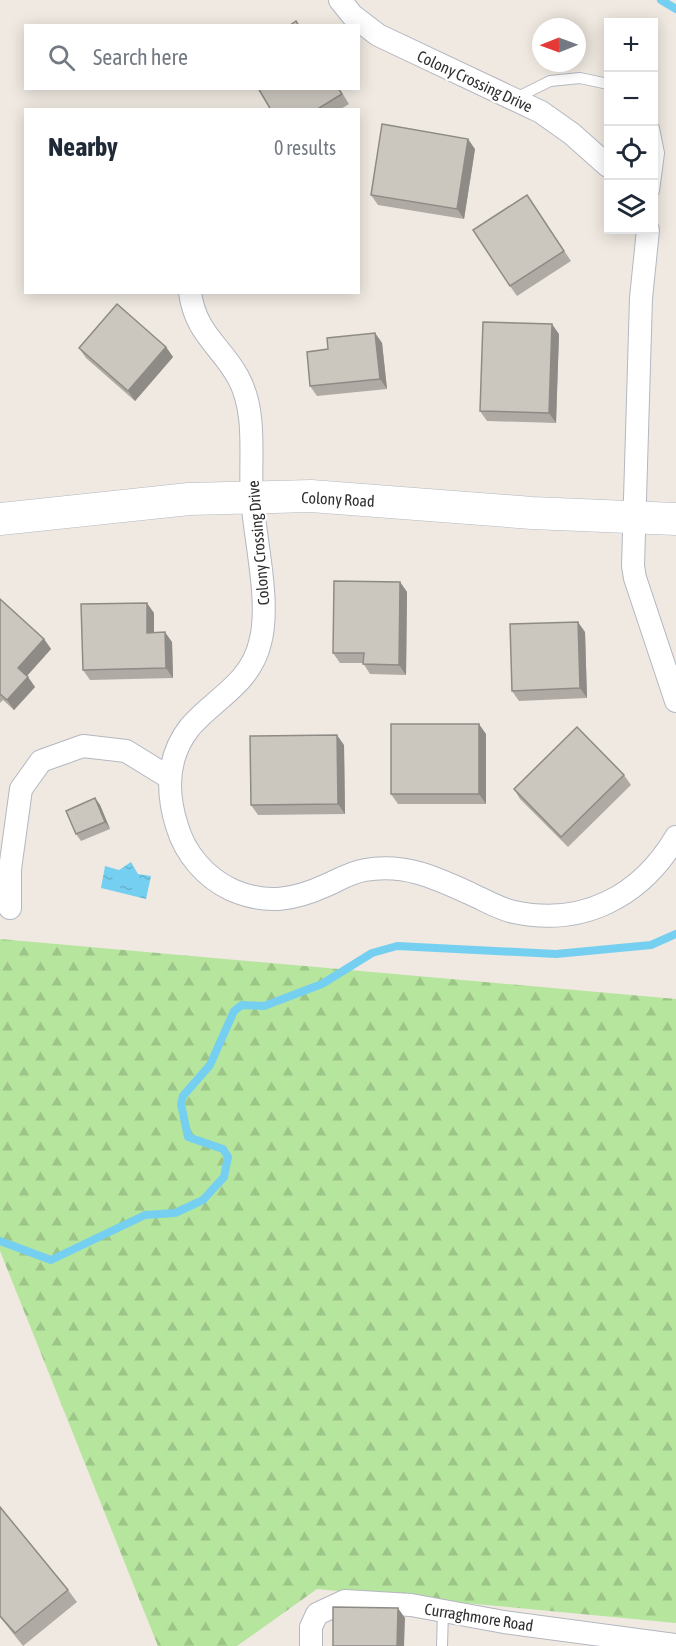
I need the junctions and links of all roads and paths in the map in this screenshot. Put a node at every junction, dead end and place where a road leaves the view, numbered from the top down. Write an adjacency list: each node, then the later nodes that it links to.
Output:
1 (340, 0): 3 (street, Colony Crossing Drive)
2 (604, 83): 3 (lane)
3 (514, 99): 4 (street, Colony Crossing Drive)
4 (604, 162)
5 (648, 234): 8 (street)
6 (191, 294): 7 (street, Colony Crossing Drive)
7 (252, 497): 8 (main road, Colony Road); 9 (main road, Colony Road); 12 (street, Colony Crossing Drive)
8 (633, 518): 10 (main road, Colony Road); 11 (street)
9 (0, 519)
10 (676, 519)
11 (676, 701)
12 (170, 778): 13 (street, Colony Crossing Drive); 14 (street)
13 (676, 837)
14 (10, 908)
15 (443, 1611): 16 (street, Curraghmore Road); 18 (street, Curraghmore Road); 19 (lane)
16 (534, 1636): 17 (street, Curraghmore Road)
17 (676, 1645)
18 (311, 1646)
19 (442, 1646)

